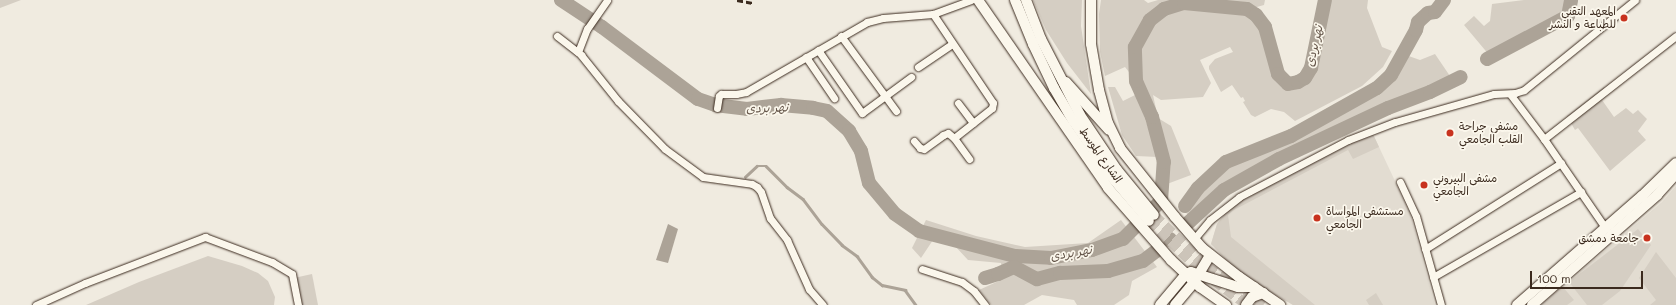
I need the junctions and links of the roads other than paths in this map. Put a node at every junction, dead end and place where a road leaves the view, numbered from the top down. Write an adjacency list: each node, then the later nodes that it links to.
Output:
1 (607, 0): 13 (street)
2 (971, 0): 7 (street)
3 (978, 0): 25 (main road, الشارع الموسط)
4 (1019, 0): 16 (main road, الشارع الموسط); 25 (main road, الشارع الموسط)
5 (1091, 0): 26 (main road, الشارع الموسط)
6 (1636, 0): 18 (street)
7 (933, 14): 9 (street); 11 (street)
8 (557, 36): 13 (street)
9 (841, 36): 12 (street); 19 (street)
10 (1676, 36): 28 (street)
11 (952, 44): 15 (street); 24 (street)
12 (818, 50): 14 (street); 19 (street)
13 (578, 52): 48 (street)
14 (806, 57): 20 (street); 22 (street)
15 (918, 67)
16 (1057, 71): 25 (main road, الشارع الموسط); 26 (main road)
17 (910, 77): 19 (street)
18 (1510, 94): 28 (street); 37 (street)
19 (885, 97): 23 (street)
20 (834, 98)
21 (958, 103): 24 (street)
22 (717, 108)
23 (896, 111)
24 (973, 123): 27 (street)
25 (1071, 125): 41 (main road, الشارع الموسط)
26 (1114, 136): 37 (main road, الشارع الموسط)
27 (954, 138): 29 (street); 30 (street)
28 (1544, 139): 31 (street)
29 (914, 141)
30 (969, 159)
31 (1561, 163): 35 (street); 38 (street)
32 (1676, 163): 36 (main road)
33 (1676, 174): 57 (main road)
34 (1400, 182): 38 (street)
35 (1581, 192): 36 (street); 42 (street)
36 (1606, 229): 56 (main road)
37 (1194, 239): 39 (main road, الشارع الموسط)
38 (1425, 249): 42 (street)
39 (1210, 255): 43 (main road); 44 (main road, الشارع الموسط)
40 (922, 269): 49 (street)
41 (1186, 274): 43 (main road, الشارع الموسط); 50 (main road)
42 (1433, 277): 55 (street)
43 (1197, 278): 44 (main road); 51 (main road); 52 (main road, الشارع الموسط)
44 (1254, 287): 45 (main road, الشارع الموسط)
45 (1264, 294): 53 (main road); 54 (main road, الشارع الموسط)
46 (36, 305): 47 (street)
47 (298, 305)
48 (823, 305)
49 (985, 305)
50 (1160, 305)
51 (1175, 305)
52 (1226, 305)
53 (1246, 305)
54 (1280, 305)
55 (1441, 305)
56 (1517, 305)
57 (1532, 305)

